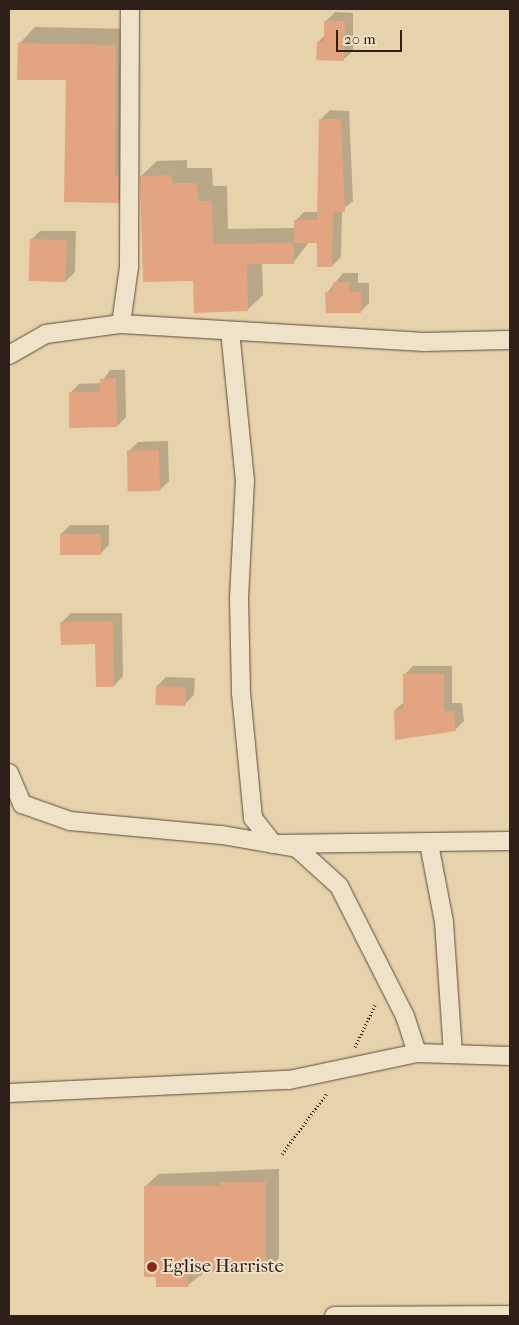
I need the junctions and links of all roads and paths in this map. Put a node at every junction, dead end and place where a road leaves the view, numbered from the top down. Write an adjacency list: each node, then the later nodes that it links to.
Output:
1 (130, 9): 2 (street)
2 (121, 324): 3 (street); 5 (street)
3 (230, 331): 4 (street); 9 (street)
4 (510, 340)
5 (9, 355)
6 (9, 773): 7 (street)
7 (15, 802): 9 (street)
8 (510, 841): 10 (street)
9 (273, 844): 10 (street); 11 (street)
10 (430, 844): 12 (street)
11 (418, 1054): 12 (street); 14 (street)
12 (453, 1054): 13 (street)
13 (510, 1056)
14 (9, 1093)
15 (510, 1315): 16 (street)
16 (334, 1316)

